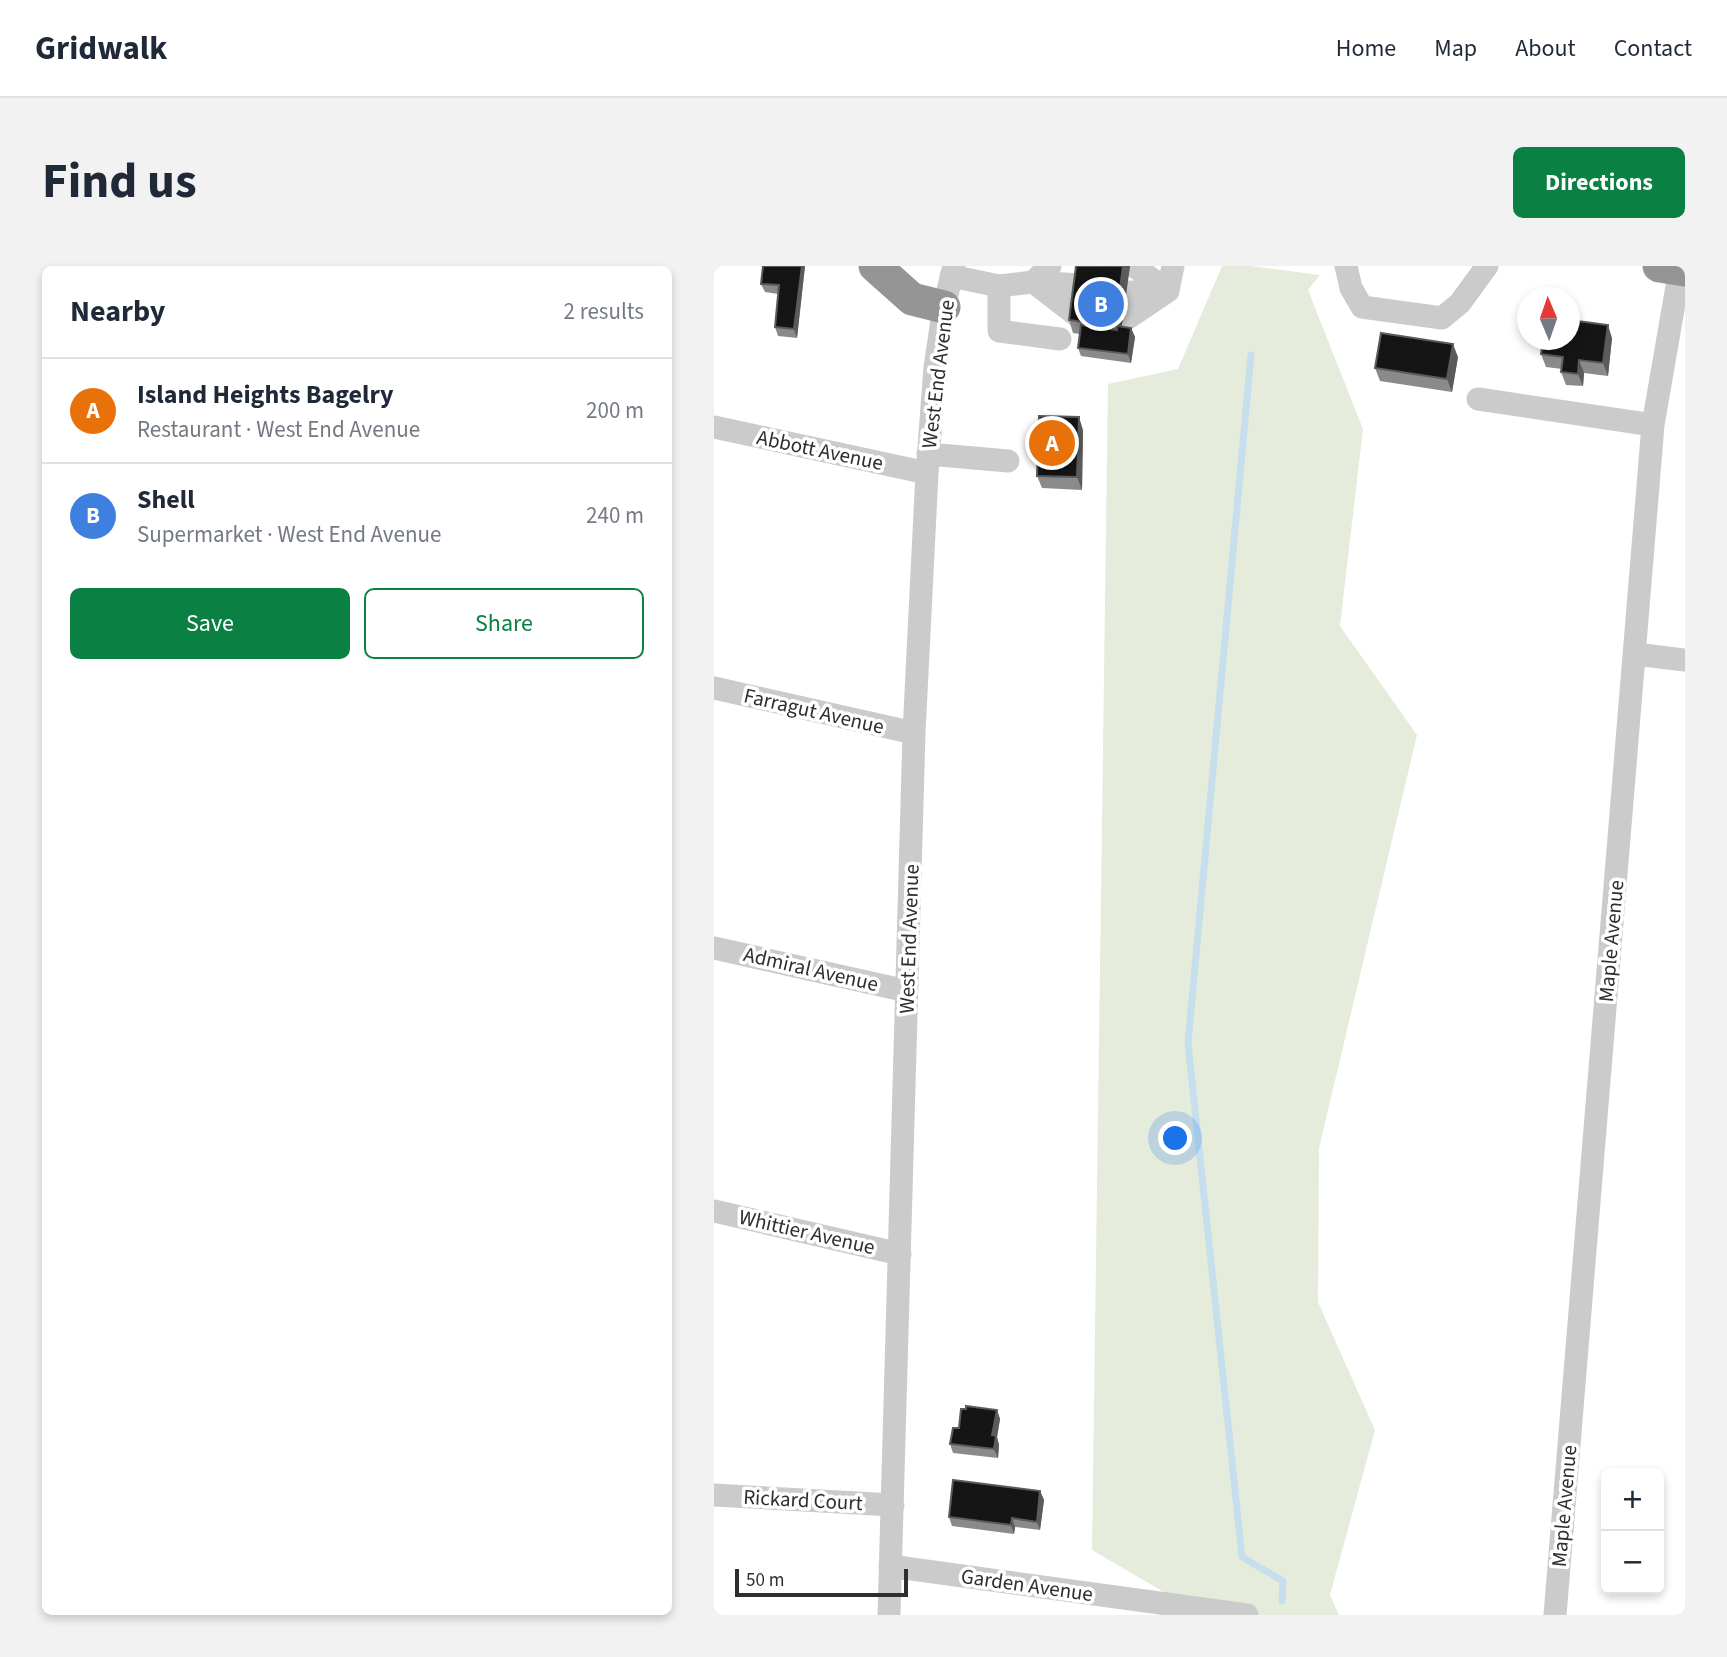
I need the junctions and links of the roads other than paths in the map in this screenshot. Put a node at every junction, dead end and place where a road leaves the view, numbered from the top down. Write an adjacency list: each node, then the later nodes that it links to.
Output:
1 (874, 266): 9 (highway)
2 (1050, 266): 8 (street)
3 (1134, 266): 12 (street)
4 (1173, 266): 12 (street)
5 (1346, 266): 6 (street)
6 (1487, 266)
7 (1675, 268): 18 (street, Maple Avenue)
8 (1033, 282): 10 (street); 11 (street); 14 (street)
9 (950, 283): 11 (street); 21 (street, West End Avenue)
10 (1080, 285)
11 (999, 286): 16 (street)
12 (1168, 291): 13 (street); 15 (street)
13 (1126, 292)
14 (1076, 316)
15 (1122, 322)
16 (1060, 339)
17 (1478, 399): 18 (street)
18 (1653, 425): 22 (street, Maple Avenue)
19 (714, 427): 21 (street, Abbott Avenue)
20 (1008, 461): 21 (street, Abbott Avenue)
21 (927, 464): 25 (street, West End Avenue)
22 (1635, 654): 23 (street); 35 (street, Maple Avenue)
23 (1685, 660)
24 (714, 688): 25 (street, Farragut Avenue)
25 (915, 733): 27 (street, West End Avenue)
26 (714, 948): 27 (street, Admiral Avenue)
27 (907, 991): 29 (street, West End Avenue)
28 (714, 1211): 29 (street, Whittier Avenue)
29 (900, 1254): 31 (street, West End Avenue)
30 (714, 1495): 31 (street, Rickard Court)
31 (893, 1505): 32 (street, West End Avenue)
32 (890, 1566): 33 (street, West End Avenue); 34 (street, Garden Avenue)
33 (889, 1615)
34 (1247, 1615)
35 (1555, 1615)

